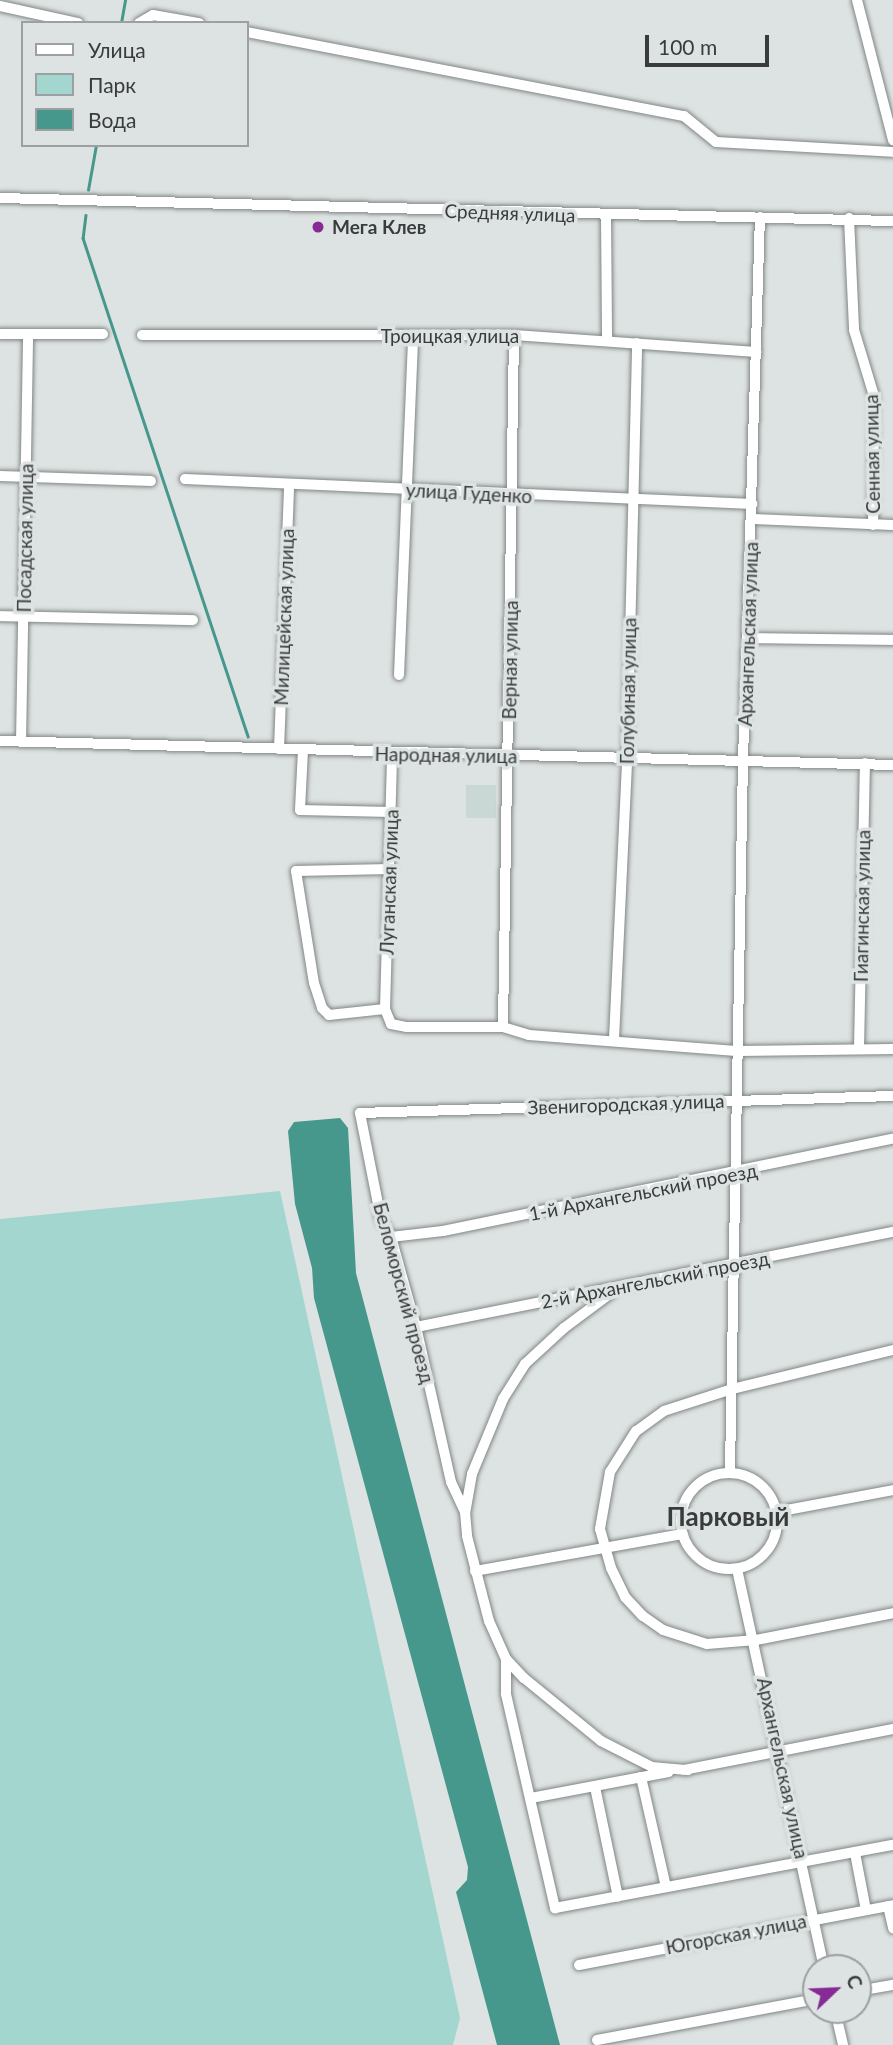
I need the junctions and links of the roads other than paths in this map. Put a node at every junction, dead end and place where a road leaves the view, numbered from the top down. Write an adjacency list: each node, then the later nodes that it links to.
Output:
1 (857, 0): 7 (street)
2 (0, 6): 3 (street)
3 (69, 21)
4 (143, 21): 5 (street)
5 (186, 21)
6 (248, 32): 8 (street)
7 (893, 140)
8 (893, 152)
9 (0, 198): 10 (street, Средняя улица)
10 (606, 216): 11 (street, Средняя улица); 20 (street)
11 (760, 217): 12 (street, Средняя улица); 22 (street, Архангельская улица)
12 (849, 218): 13 (street, Средняя улица); 33 (street, Сенная улица)
13 (893, 221)
14 (0, 334): 15 (street)
15 (28, 334): 16 (street); 24 (street, Посадская улица)
16 (103, 334)
17 (142, 335): 19 (street, Троицкая улица)
18 (514, 335): 19 (street, Троицкая улица); 20 (street, Троицкая улица); 29 (street, Верная улица)
19 (413, 337): 28 (street)
20 (607, 339): 21 (street, Троицкая улица)
21 (637, 343): 22 (street, Троицкая улица); 30 (street, Голубиная улица)
22 (757, 352): 31 (street, Архангельская улица)
23 (0, 476): 24 (street)
24 (27, 477): 26 (street); 36 (street, Посадская улица)
25 (186, 479): 27 (street, улица Гуденко)
26 (151, 481)
27 (289, 485): 28 (street, улица Гуденко); 43 (street, Милицейская улица)
28 (406, 489): 29 (street, улица Гуденко); 40 (street)
29 (514, 497): 30 (street, улица Гуденко); 46 (street, Верная улица)
30 (631, 497): 31 (street, улица Гуденко); 47 (street, Голубиная улица)
31 (752, 504): 32 (street, Архангельская улица)
32 (752, 519): 33 (street); 38 (street, Архангельская улица)
33 (873, 525): 34 (street)
34 (893, 525)
35 (0, 616): 36 (street)
36 (24, 617): 37 (street); 42 (street, Посадская улица)
37 (193, 620)
38 (748, 638): 39 (street); 48 (street, Архангельская улица)
39 (893, 640)
40 (399, 675)
41 (0, 741): 42 (street, Народная улица)
42 (21, 742): 43 (street, Народная улица)
43 (279, 749): 44 (street, Народная улица)
44 (303, 750): 45 (street, Народная улица); 51 (street)
45 (392, 754): 46 (street, Народная улица); 51 (street, Луганская улица)
46 (508, 756): 47 (street, Народная улица); 54 (street, Верная улица)
47 (627, 760): 48 (street, Народная улица); 55 (street, Голубиная улица)
48 (743, 760): 49 (street, Народная улица); 57 (street, Архангельская улица)
49 (865, 763): 50 (street, Народная улица); 56 (street, Гиагинская улица)
50 (893, 765)
51 (391, 812): 52 (street, Луганская улица)
52 (390, 869): 53 (street, Луганская улица); 53 (street)
53 (385, 1009): 54 (street)
54 (503, 1027): 55 (street)
55 (614, 1039): 57 (street)
56 (859, 1048): 57 (street); 58 (street)
57 (738, 1051): 60 (street, Архангельская улица)
58 (893, 1051)
59 (893, 1096): 60 (street, Звенигородская улица)
60 (737, 1101): 61 (street, Звенигородская улица); 63 (street)
61 (360, 1113): 65 (street, Беломорский проезд)
62 (893, 1139): 63 (street, 1-й Архангельский проезд)
63 (737, 1173): 65 (street, 1-й Архангельский проезд); 66 (street)
64 (893, 1232): 66 (street, 2-й Архангельский проезд)
65 (391, 1237): 68 (street, Беломорский проезд)
66 (736, 1265): 67 (street, 2-й Архангельский проезд); 70 (street)
67 (619, 1287): 68 (street, 2-й Архангельский проезд); 73 (street, Беломорский проезд)
68 (416, 1326): 73 (street, Беломорский проезд)
69 (893, 1350): 70 (street)
70 (732, 1389): 71 (street); 76 (street)
71 (730, 1469): 74 (street); 75 (street)
72 (893, 1490): 74 (street)
73 (465, 1512): 78 (street, Беломорский проезд)
74 (776, 1512): 77 (street)
75 (682, 1534): 76 (street); 77 (street)
76 (603, 1549): 78 (street); 80 (street)
77 (737, 1569): 80 (street, Архангельская улица)
78 (475, 1571): 81 (street, Беломорский проезд)
79 (893, 1613): 80 (street)
80 (756, 1640): 83 (street, Архангельская улица)
81 (506, 1659): 84 (street, Беломорский проезд); 87 (street, Беломорский проезд)
82 (893, 1729): 83 (street)
83 (780, 1751): 84 (street); 90 (street, Архангельская улица)
84 (688, 1770): 85 (street)
85 (641, 1777): 86 (street); 91 (street)
86 (595, 1787): 87 (street); 92 (street)
87 (531, 1798): 92 (street, Беломорский проезд)
88 (893, 1845): 89 (street)
89 (855, 1853): 90 (street); 94 (street)
90 (803, 1863): 91 (street); 95 (street, Архангельская улица)
91 (666, 1887): 92 (street)
92 (618, 1897)
93 (890, 1905): 94 (street, Югорская улица); 96 (street)
94 (866, 1910): 95 (street, Югорская улица)
95 (812, 1918): 97 (street, Архангельская улица); 98 (street, Югорская улица)
96 (893, 1928)
97 (821, 1954)
98 (579, 1965)
99 (893, 1985): 100 (street)
100 (872, 1989)
101 (802, 2002): 103 (street)
102 (839, 2024): 104 (street)
103 (597, 2040)
104 (844, 2045)

